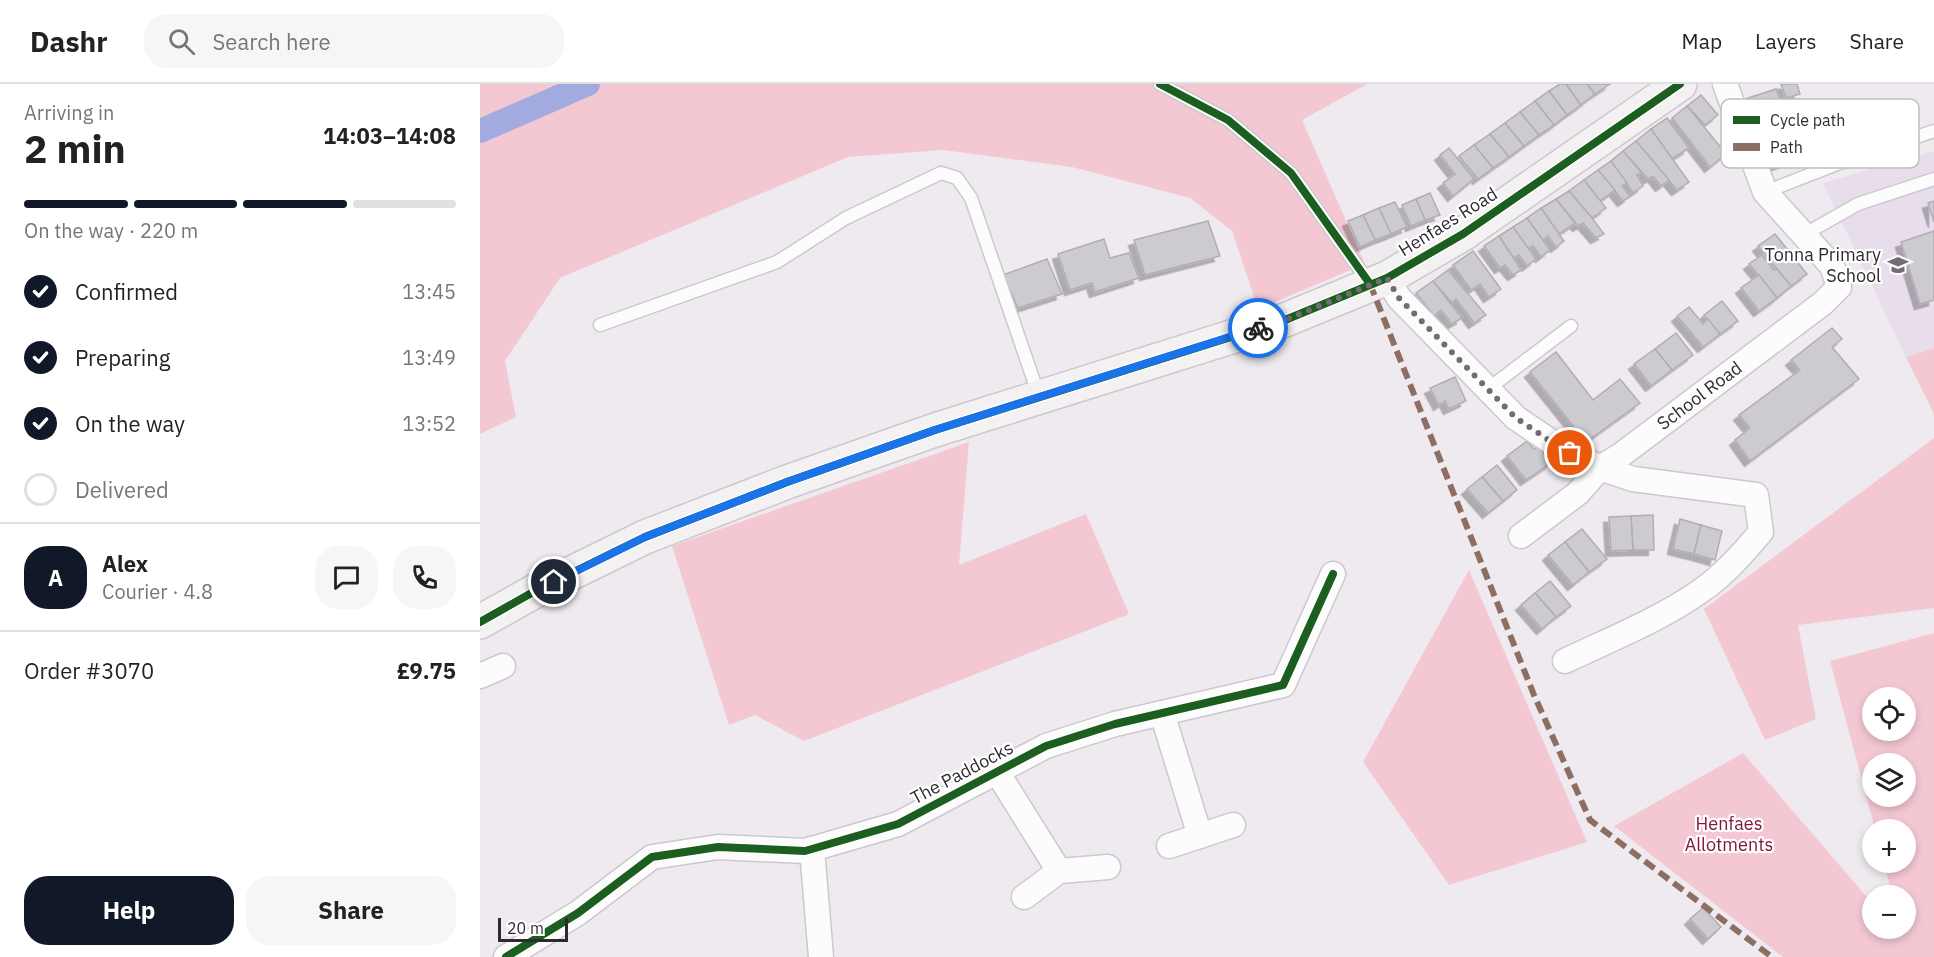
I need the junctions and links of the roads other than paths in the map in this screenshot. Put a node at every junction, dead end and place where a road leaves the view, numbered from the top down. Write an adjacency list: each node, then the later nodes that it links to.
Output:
1 (1160, 84): 12 (lane)
2 (1680, 84): 12 (main road, Henfaes Road)
3 (1725, 84): 4 (street, School Road)
4 (1731, 99)
5 (1934, 131): 6 (lane)
6 (1919, 136)
7 (1756, 168): 10 (street, School Road)
8 (1827, 168): 10 (lane)
9 (1934, 179): 11 (lane)
10 (1765, 192): 11 (street, School Road)
11 (1805, 234): 17 (street, School Road)
12 (1378, 281): 15 (street); 16 (main road, Henfaes Road)
13 (600, 326): 16 (lane)
14 (1571, 326): 15 (lane)
15 (1488, 389): 17 (street)
16 (1040, 398): 20 (main road, Henfaes Road)
17 (1600, 468): 18 (street); 21 (street)
18 (1521, 536)
19 (1333, 574): 24 (street, The Paddocks)
20 (480, 622)
21 (1565, 661)
22 (503, 666): 23 (street)
23 (480, 676)
24 (1162, 713): 25 (street, The Paddocks); 27 (street)
25 (997, 772): 29 (street, The Paddocks); 31 (street)
26 (1233, 825): 27 (street)
27 (1200, 836): 28 (street)
28 (1169, 846)
29 (812, 849): 33 (street, The Paddocks); 34 (street)
30 (1108, 867): 31 (street)
31 (1059, 870): 32 (street)
32 (1024, 897)
33 (506, 957)
34 (821, 957)

